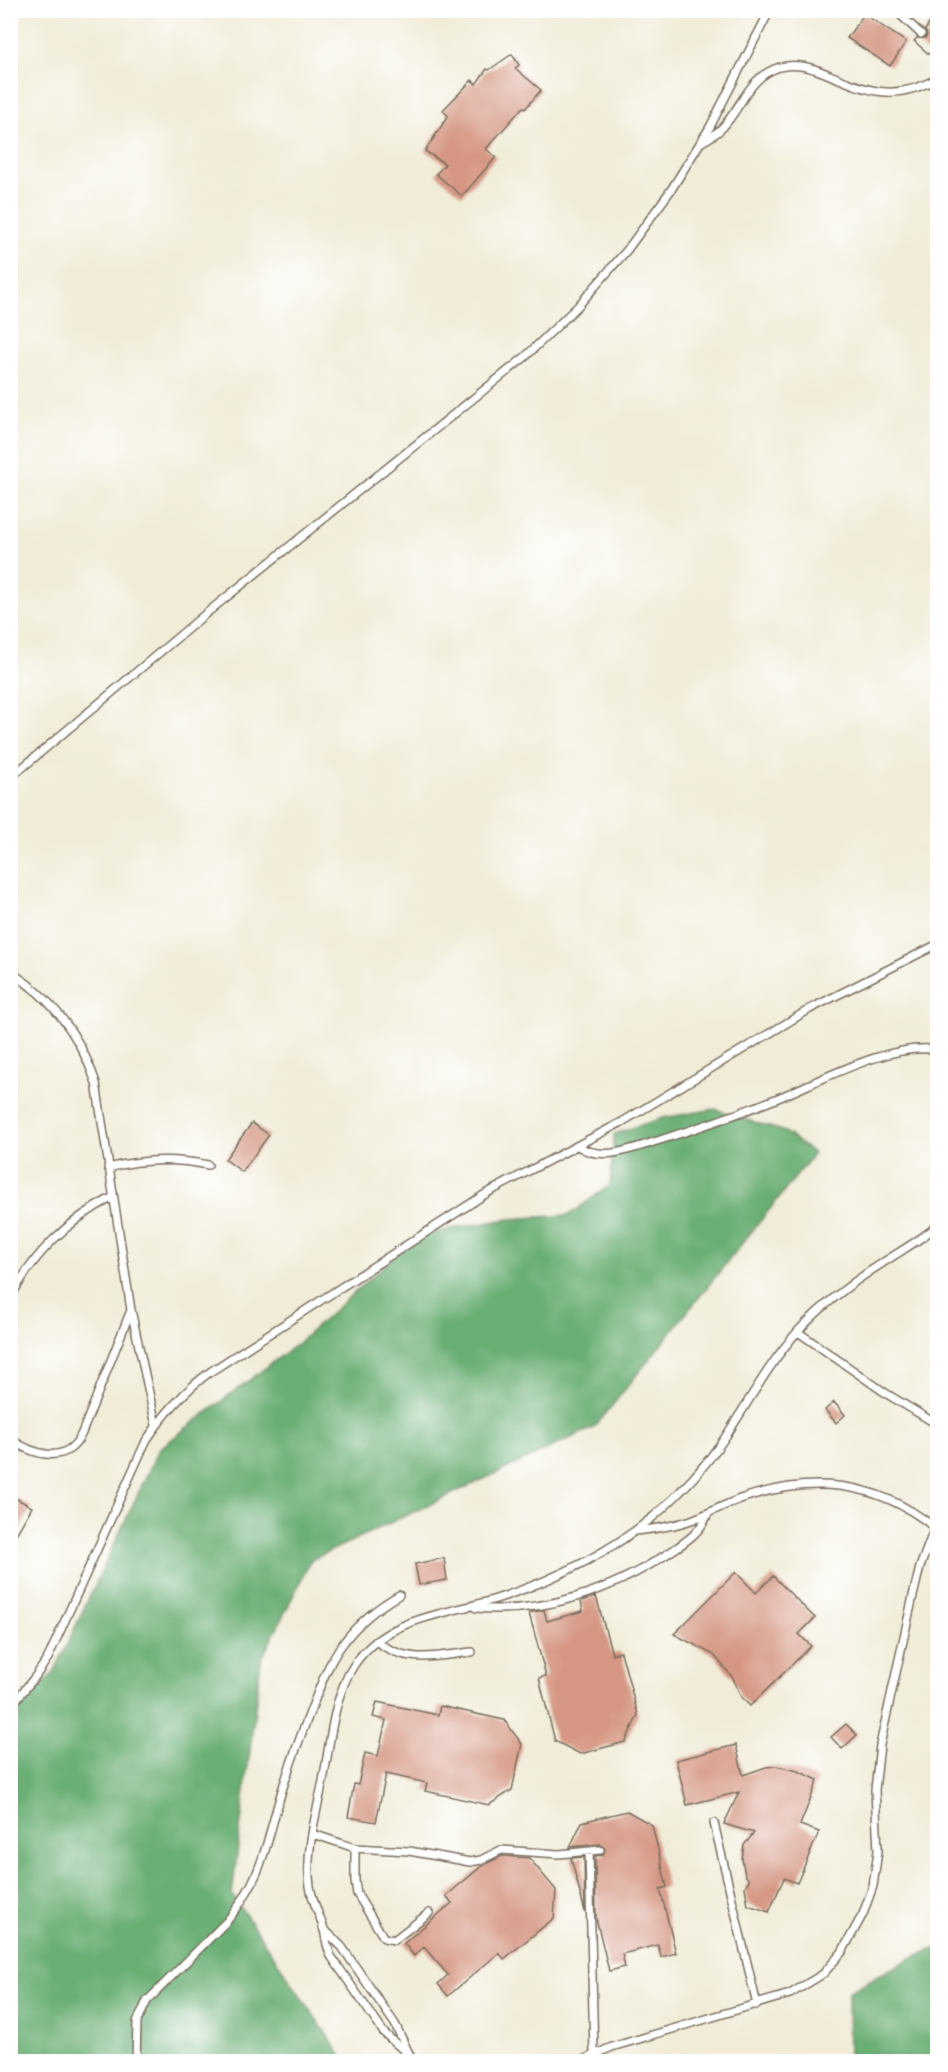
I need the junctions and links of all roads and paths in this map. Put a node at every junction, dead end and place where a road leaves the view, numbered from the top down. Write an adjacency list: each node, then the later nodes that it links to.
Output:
1 (770, 10): 7 (lane)
2 (895, 10): 5 (lane)
3 (924, 10): 4 (lane)
4 (933, 19)
5 (921, 34)
6 (938, 78): 7 (lane)
7 (700, 143): 8 (lane)
8 (10, 778)
9 (938, 944): 12 (lane)
10 (10, 972): 14 (lane)
11 (938, 1050): 12 (lane)
12 (578, 1146): 20 (lane)
13 (208, 1165): 14 (lane)
14 (108, 1168): 15 (lane)
15 (113, 1197): 17 (lane); 18 (lane)
16 (938, 1225): 19 (lane)
17 (10, 1299)
18 (131, 1310): 20 (lane); 22 (lane)
19 (798, 1332): 21 (lane); 26 (lane)
20 (156, 1425): 31 (lane)
21 (938, 1425)
22 (10, 1439)
23 (708, 1513): 25 (lane); 26 (lane); 28 (lane)
24 (938, 1519): 25 (lane)
25 (934, 1527): 39 (lane)
26 (635, 1531): 28 (lane)
27 (399, 1594): 42 (lane)
28 (470, 1608): 29 (lane)
29 (376, 1641): 30 (lane); 33 (lane)
30 (472, 1652)
31 (10, 1707)
32 (714, 1823): 39 (lane)
33 (313, 1834): 34 (lane); 38 (lane)
34 (355, 1848): 36 (lane); 37 (lane)
35 (600, 1850): 36 (lane)
36 (590, 1852): 40 (lane)
37 (429, 1913)
38 (323, 1928): 41 (lane); 41 (lane)
39 (758, 2005): 40 (lane)
40 (594, 2054): 43 (lane)
41 (411, 2059)
42 (136, 2061)
43 (578, 2061)

